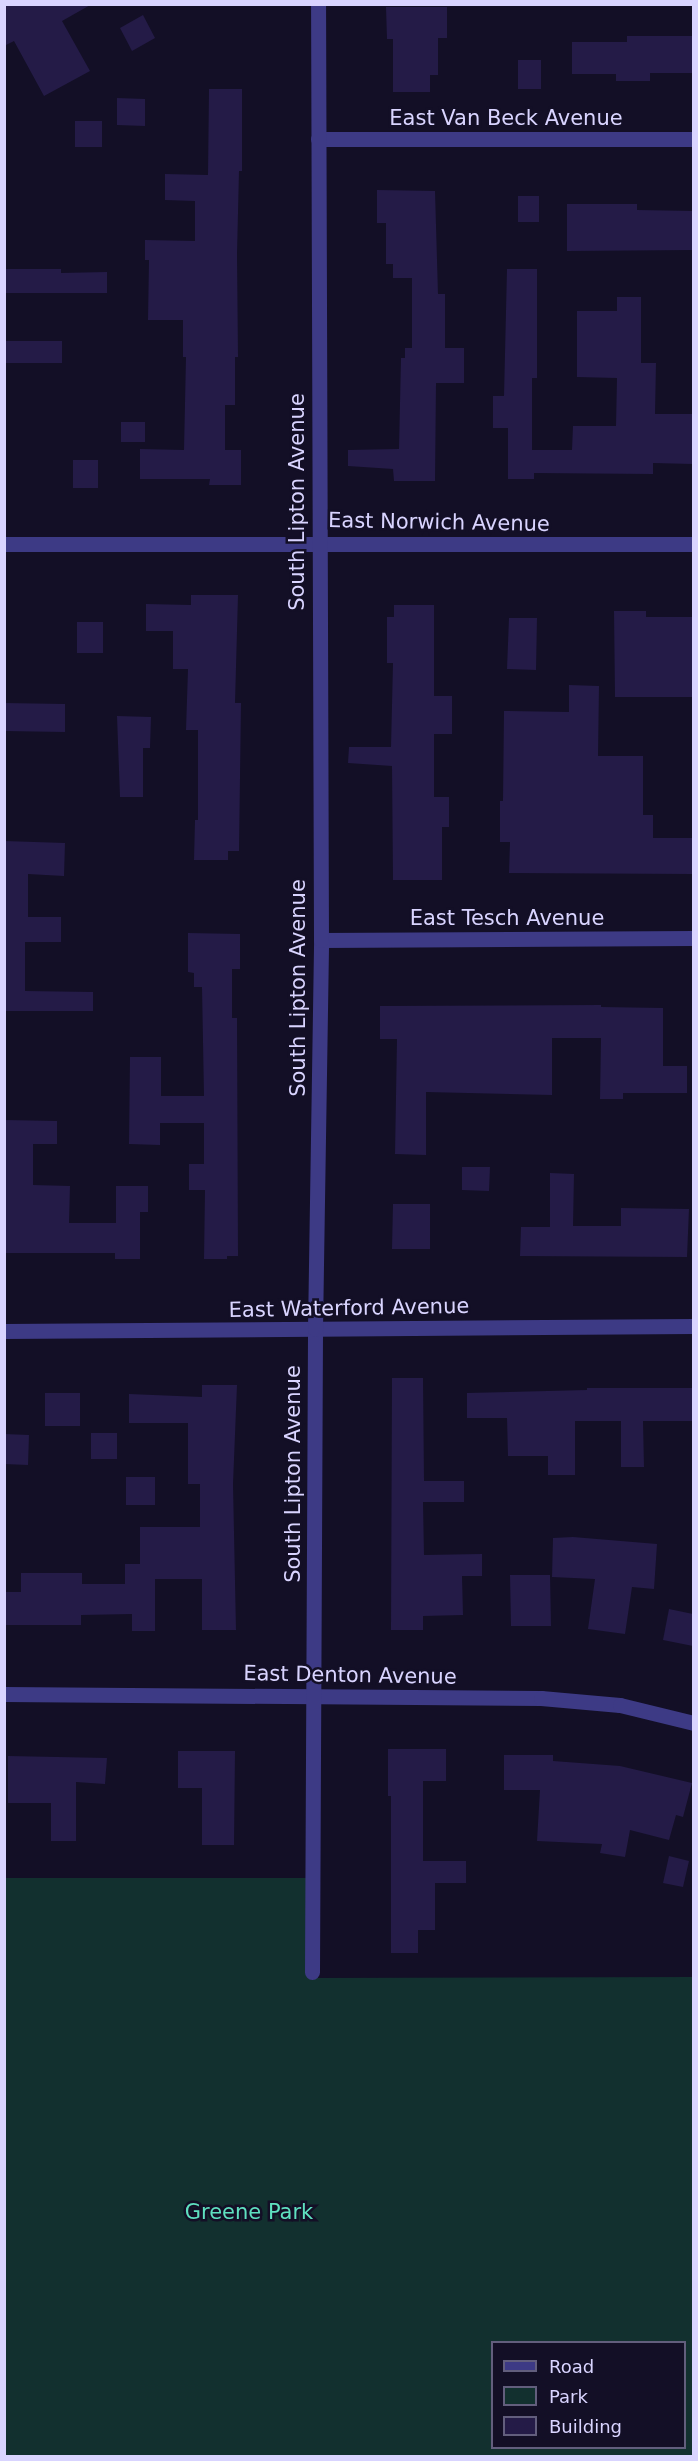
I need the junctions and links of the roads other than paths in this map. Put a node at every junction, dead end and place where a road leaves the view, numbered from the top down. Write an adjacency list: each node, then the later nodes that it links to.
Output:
1 (318, 4): 2 (street, South Lipton Avenue)
2 (318, 139): 3 (street, East Van Beck Avenue); 4 (street, South Lipton Avenue)
3 (693, 139)
4 (318, 542): 5 (street, East Norwich Avenue); 6 (street, East Norwich Avenue); 8 (street, South Lipton Avenue)
5 (693, 543)
6 (4, 544)
7 (693, 938): 8 (street, East Tesch Avenue)
8 (321, 940): 10 (street, South Lipton Avenue)
9 (693, 1326): 10 (street, East Waterford Avenue)
10 (315, 1329): 11 (street, East Waterford Avenue); 13 (street, South Lipton Avenue)
11 (4, 1331)
12 (4, 1694): 13 (street, East Denton Avenue)
13 (313, 1695): 14 (street, East Denton Avenue); 15 (street, South Lipton Avenue)
14 (693, 1723)
15 (312, 1972)

